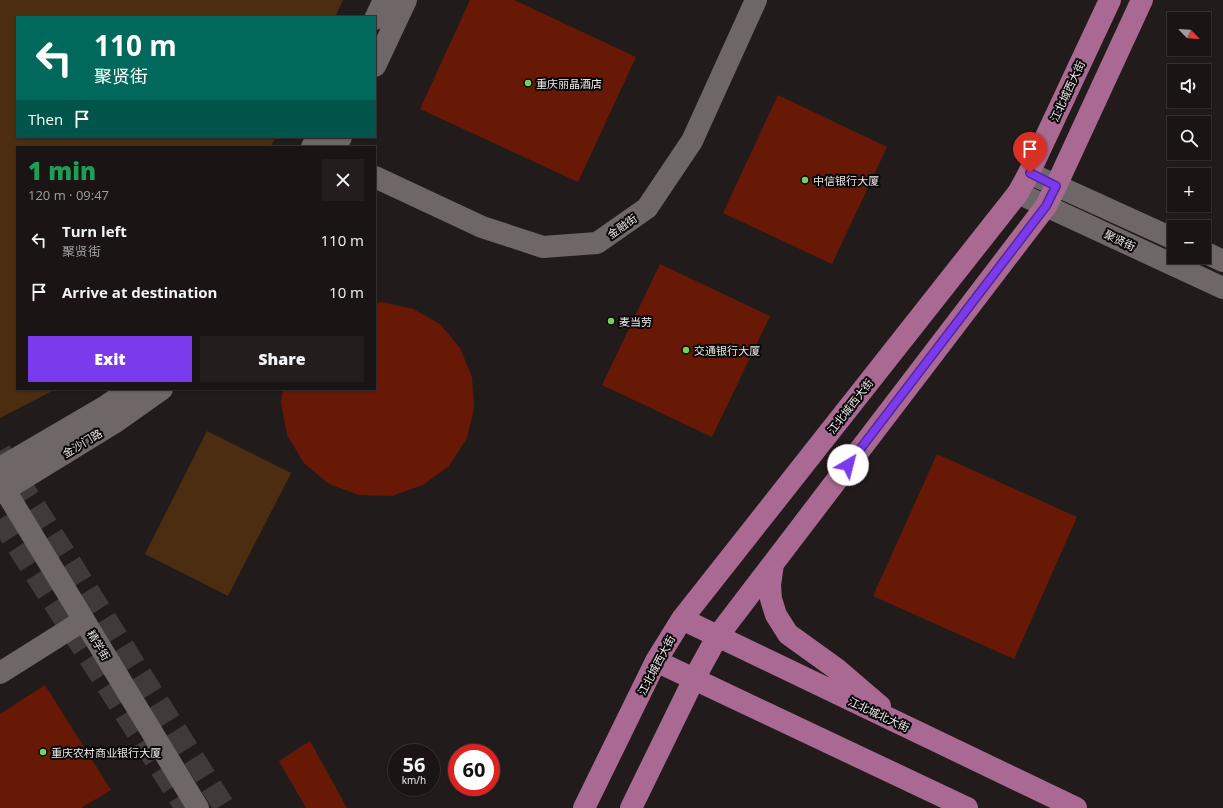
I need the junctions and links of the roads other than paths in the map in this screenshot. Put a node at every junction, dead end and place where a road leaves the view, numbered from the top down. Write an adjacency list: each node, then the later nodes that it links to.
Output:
1 (384, 0): 6 (street)
2 (406, 0): 7 (street)
3 (756, 0): 9 (street, 金融街)
4 (1110, 0): 8 (main road, 江北城西大街)
5 (1142, 0): 10 (main road)
6 (376, 17)
7 (376, 64)
8 (1030, 173): 10 (street); 11 (main road, 江北城西大街)
9 (376, 177)
10 (1056, 186): 12 (main road); 13 (street)
11 (1018, 193): 12 (street, 聚贤街); 22 (main road, 江北城西大街)
12 (1046, 206): 16 (street, 聚贤街); 21 (main road)
13 (1167, 236)
14 (1211, 255): 15 (street)
15 (1223, 261)
16 (1223, 288)
17 (129, 390): 19 (street, 金沙门路)
18 (161, 390): 20 (street, 金沙门路)
19 (0, 468)
20 (2, 488): 23 (street, 精学街)
21 (773, 564): 24 (main road); 28 (main road)
22 (682, 619): 24 (main road, 江北城北大街); 25 (main road, 江北城西大街)
23 (84, 620): 26 (street); 29 (street, 精学街)
24 (717, 637): 27 (main road); 28 (main road, 江北城北大街)
25 (656, 661): 27 (main road); 30 (main road, 江北城西大街)
26 (0, 673)
27 (694, 679): 31 (main road); 32 (main road)
28 (904, 726): 33 (main road, 江北城北大街)
29 (191, 806)
30 (584, 808)
31 (631, 808)
32 (967, 808)
33 (1076, 808)

